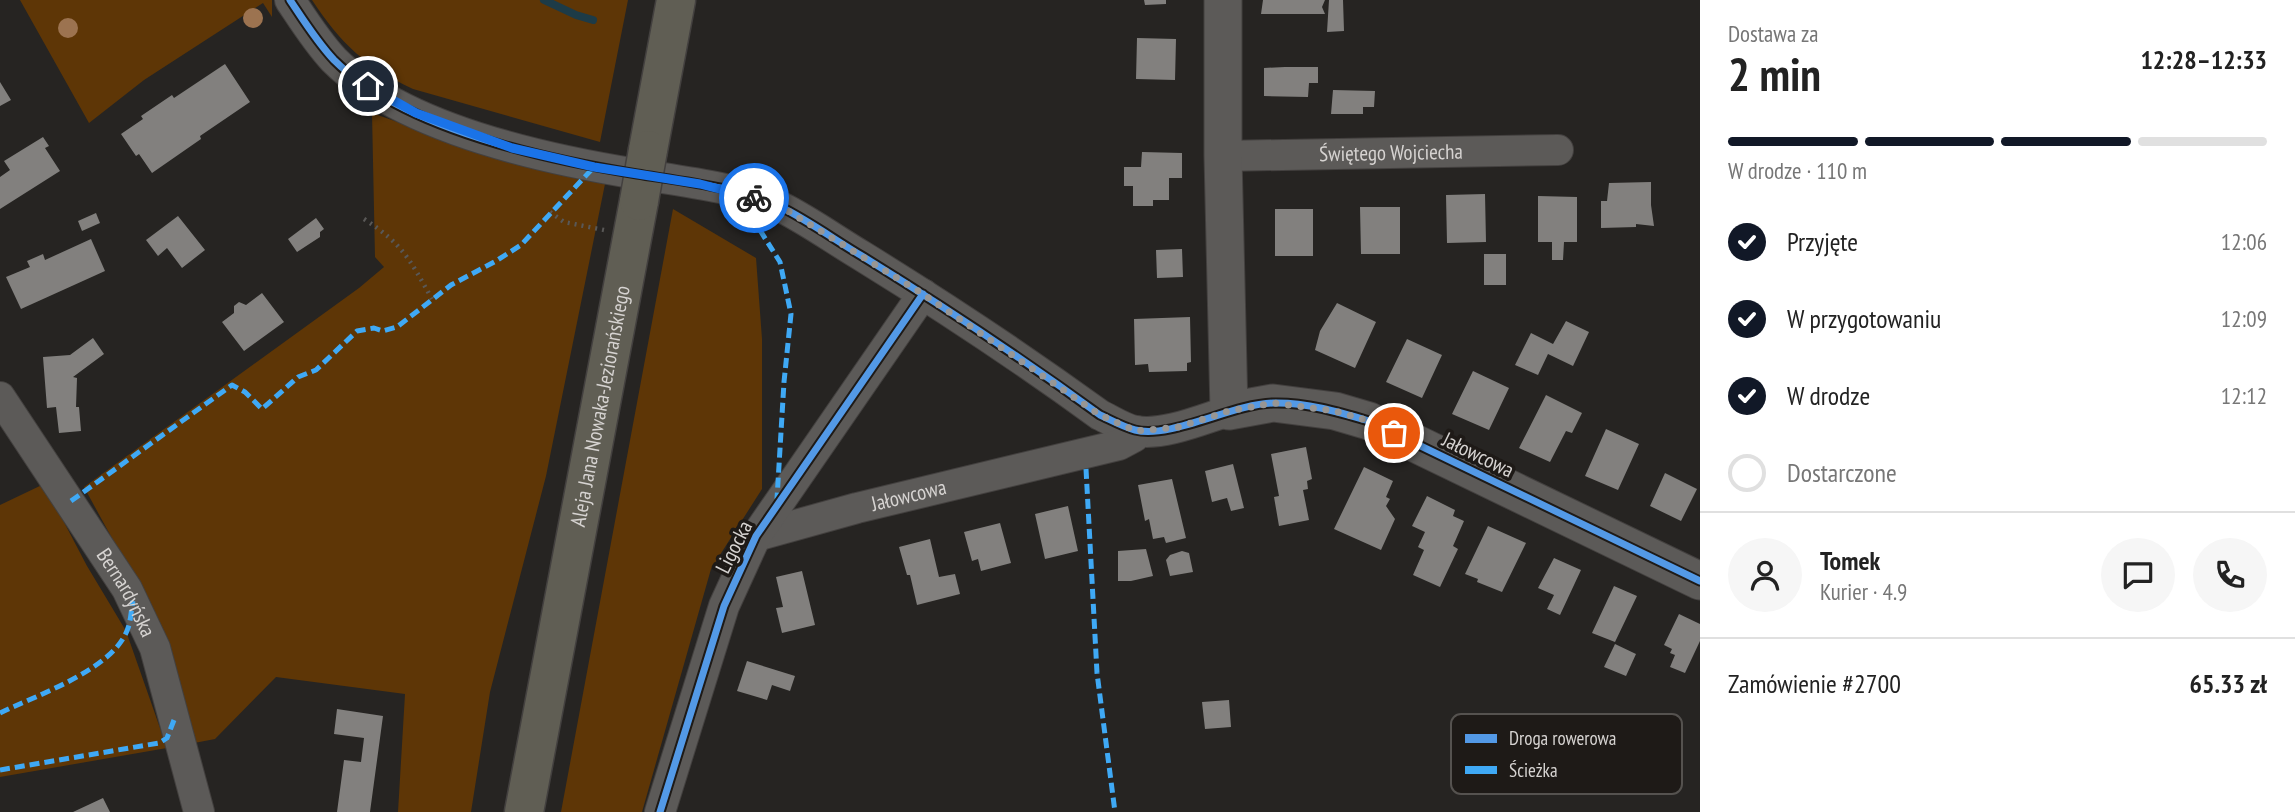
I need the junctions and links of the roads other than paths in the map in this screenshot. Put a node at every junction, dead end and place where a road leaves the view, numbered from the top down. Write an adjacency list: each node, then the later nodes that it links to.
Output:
1 (290, 0): 6 (street)
2 (676, 0): 13 (main road, Aleja Jana Nowaka-Jeziorańskiego, bridge)
3 (1223, 0): 5 (street)
4 (1558, 150): 5 (street, Świętego Wojciecha)
5 (1223, 156): 8 (street)
6 (923, 294): 9 (street); 10 (street, Ligocka)
7 (0, 397): 12 (street, Bernardyńska)
8 (1229, 411): 9 (street); 11 (street, Jałowcowa)
9 (1136, 431): 10 (street, Jałowcowa)
10 (756, 536): 14 (street, Ligocka)
11 (1700, 581)
12 (199, 812)
13 (524, 812)
14 (660, 812)

